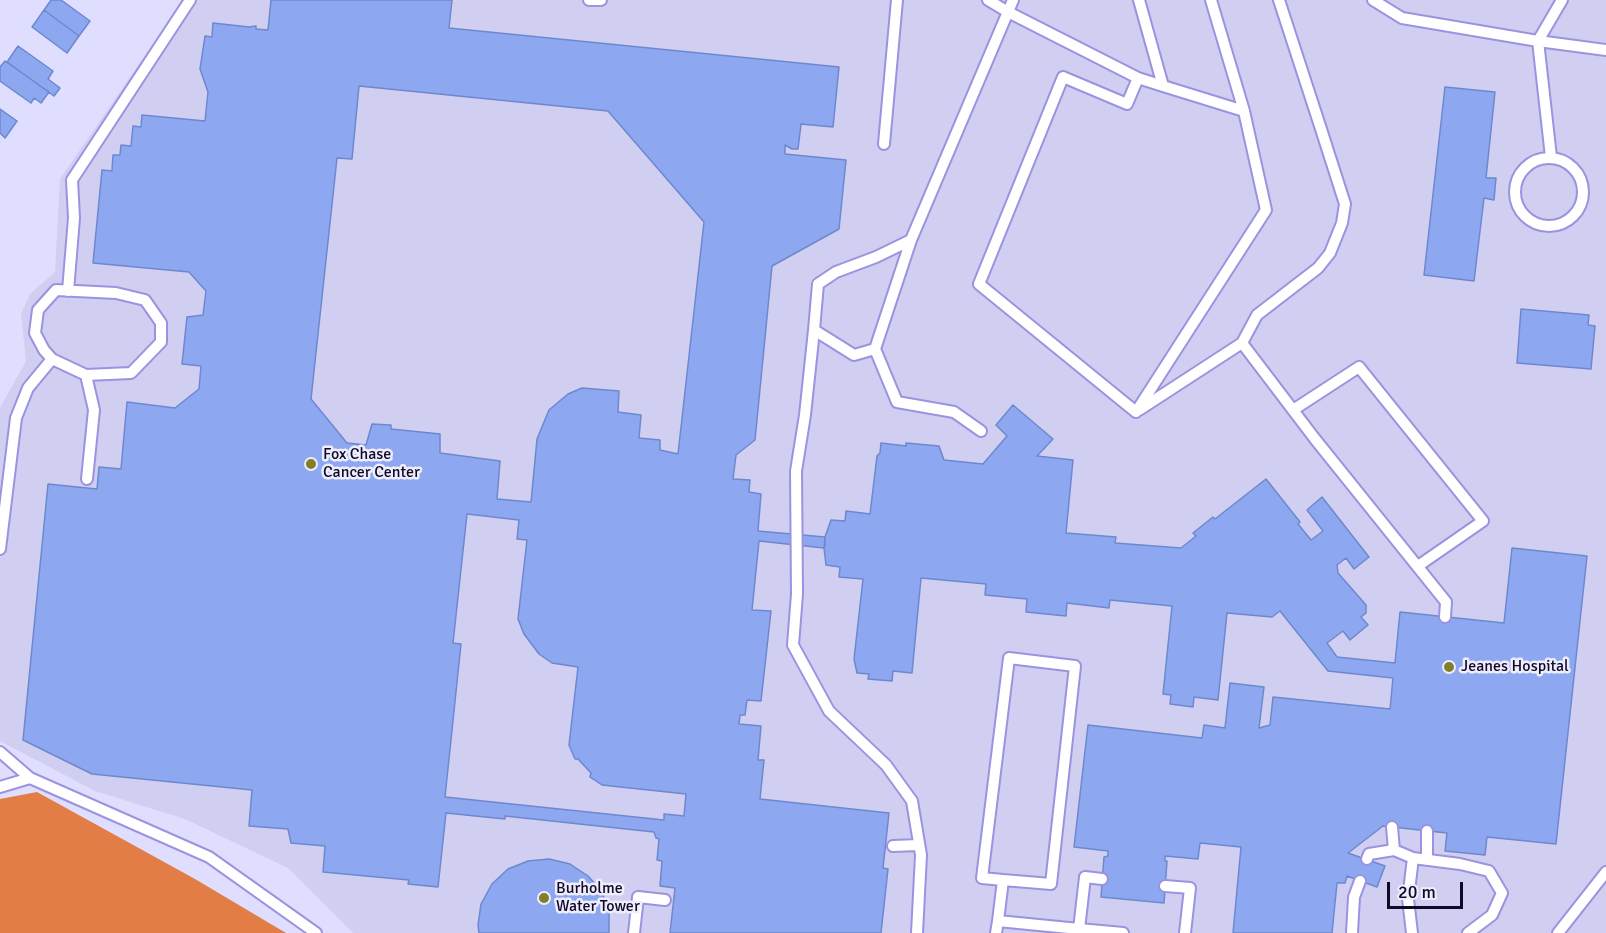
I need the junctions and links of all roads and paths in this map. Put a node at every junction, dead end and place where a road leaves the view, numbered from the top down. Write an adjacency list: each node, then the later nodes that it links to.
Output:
1 (190, 0): 21 (lane)
2 (590, 0): 3 (lane)
3 (601, 0)
4 (897, 0): 18 (lane)
5 (988, 0): 12 (lane)
6 (1013, 0): 12 (lane)
7 (1139, 0): 16 (lane)
8 (1210, 0): 17 (lane)
9 (1278, 0): 23 (lane)
10 (1372, 0): 13 (lane)
11 (1562, 0): 13 (lane)
12 (1008, 12): 15 (lane); 20 (lane)
13 (1538, 41): 14 (lane); 19 (lane)
14 (1606, 50)
15 (1138, 78): 16 (lane); 28 (lane)
16 (1163, 86): 17 (lane)
17 (1244, 111): 28 (lane)
18 (884, 144)
19 (1551, 157): 19 (lane)
20 (911, 240): 22 (lane); 24 (lane)
21 (68, 291): 25 (lane); 26 (lane)
22 (814, 330): 24 (lane); 39 (lane)
23 (1242, 343): 27 (lane); 28 (lane)
24 (875, 349): 29 (lane)
25 (52, 359): 26 (lane); 31 (lane)
26 (86, 375): 30 (lane)
27 (1293, 410): 32 (lane); 32 (lane)
28 (1136, 412)
29 (981, 431)
30 (87, 479)
31 (0, 549)
32 (1418, 566): 33 (lane)
33 (1445, 617)
34 (0, 752): 35 (lane)
35 (30, 778): 36 (lane); 53 (lane)
36 (0, 787)
37 (1392, 827): 41 (lane)
38 (1427, 831): 44 (lane)
39 (919, 844): 40 (lane); 55 (lane)
40 (892, 846)
41 (1394, 850): 42 (lane); 43 (lane)
42 (1413, 858): 44 (lane); 60 (lane)
43 (1367, 859)
44 (1427, 860): 61 (lane)
45 (1606, 872): 62 (lane)
46 (1102, 879): 52 (lane)
47 (1003, 880): 47 (lane); 51 (lane)
48 (1360, 881): 59 (lane)
49 (1165, 886): 58 (lane)
50 (665, 900): 54 (lane)
51 (998, 921): 52 (lane); 56 (lane)
52 (1079, 928): 57 (lane)
53 (316, 933)
54 (634, 933)
55 (916, 933)
56 (996, 933)
57 (1123, 933)
58 (1185, 933)
59 (1352, 933)
60 (1412, 933)
61 (1468, 933)
62 (1558, 933)

